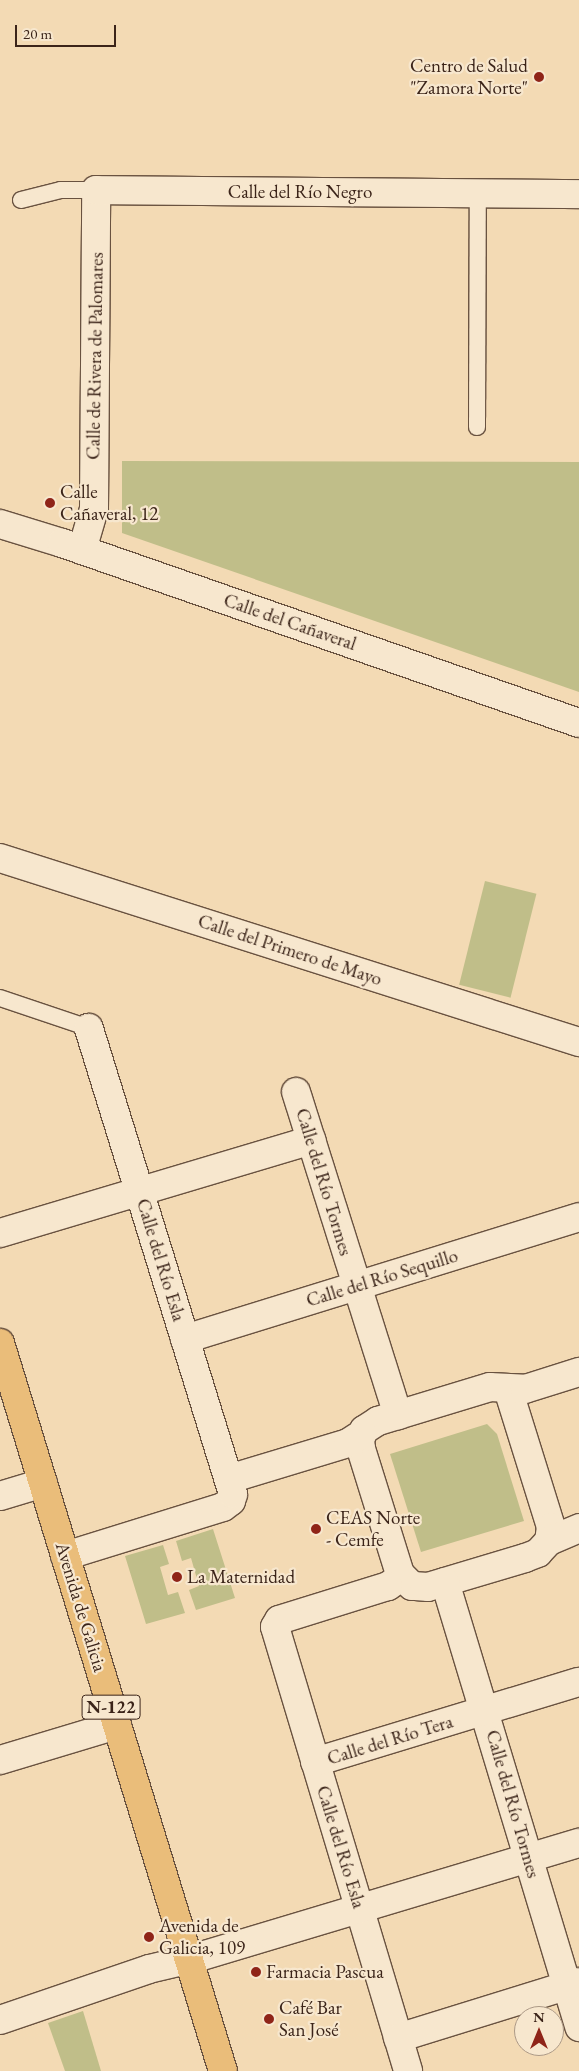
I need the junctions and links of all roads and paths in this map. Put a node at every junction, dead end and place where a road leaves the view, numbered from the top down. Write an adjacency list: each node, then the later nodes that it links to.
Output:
1 (96, 190): 2 (street, Calle del Río Negro); 4 (lane, Calle del Río Negro); 7 (street, Calle de Rivera de Palomares)
2 (478, 193): 3 (street, Calle del Río Negro); 5 (lane)
3 (579, 194)
4 (21, 200)
5 (478, 427)
6 (0, 524): 7 (street, Calle del Cañaveral)
7 (82, 550): 8 (street, Calle del Cañaveral)
8 (579, 723)
9 (0, 858): 12 (street, Calle del Primero de Mayo)
10 (0, 998): 11 (lane)
11 (89, 1028): 15 (street, Calle del Río Esla)
12 (579, 1042)
13 (296, 1092): 14 (street, Calle del Río Tormes)
14 (311, 1140): 15 (street); 18 (street, Calle del Río Tormes)
15 (140, 1192): 17 (street); 19 (street, Calle del Río Esla)
16 (579, 1217): 18 (street, Calle del Río Sequillo)
17 (0, 1233)
18 (356, 1286): 19 (street, Calle del Río Sequillo); 23 (street, Calle del Río Tormes)
19 (185, 1338): 26 (street, Calle del Río Esla)
20 (0, 1343): 25 (highway, Avenida de Galicia / N-122)
21 (579, 1372): 22 (street)
22 (508, 1389): 23 (street); 29 (street)
23 (398, 1415): 24 (street)
24 (362, 1434): 26 (street); 31 (street)
25 (43, 1483): 27 (street); 30 (highway, Avenida de Galicia / N-122)
26 (231, 1486): 30 (street)
27 (0, 1496)
28 (579, 1528): 29 (street)
29 (549, 1541): 32 (street)
30 (65, 1556): 35 (highway, Avenida de Galicia / N-122)
31 (401, 1577): 32 (street); 37 (street, Calle del Río Esla)
32 (445, 1582): 34 (street, Calle del Río Tormes)
33 (579, 1682): 34 (street, Calle del Río Tera)
34 (485, 1711): 37 (street, Calle del Río Tera); 39 (street, Calle del Río Tormes)
35 (117, 1725): 36 (street); 41 (highway, Avenida de Galicia / N-122)
36 (0, 1760)
37 (315, 1762): 40 (street, Calle del Río Esla)
38 (579, 1843): 39 (street)
39 (529, 1859): 40 (street); 42 (street, Calle del Río Tormes)
40 (360, 1909): 41 (street); 45 (street, Calle del Río Esla)
41 (189, 1960): 43 (street); 46 (highway, Avenida de Galicia / N-122)
42 (573, 1984): 44 (street, Calle del Río Tormes); 45 (street)
43 (0, 2020)
44 (579, 2027)
45 (398, 2038): 47 (street, Calle del Río Esla)
46 (223, 2071)
47 (408, 2071)

